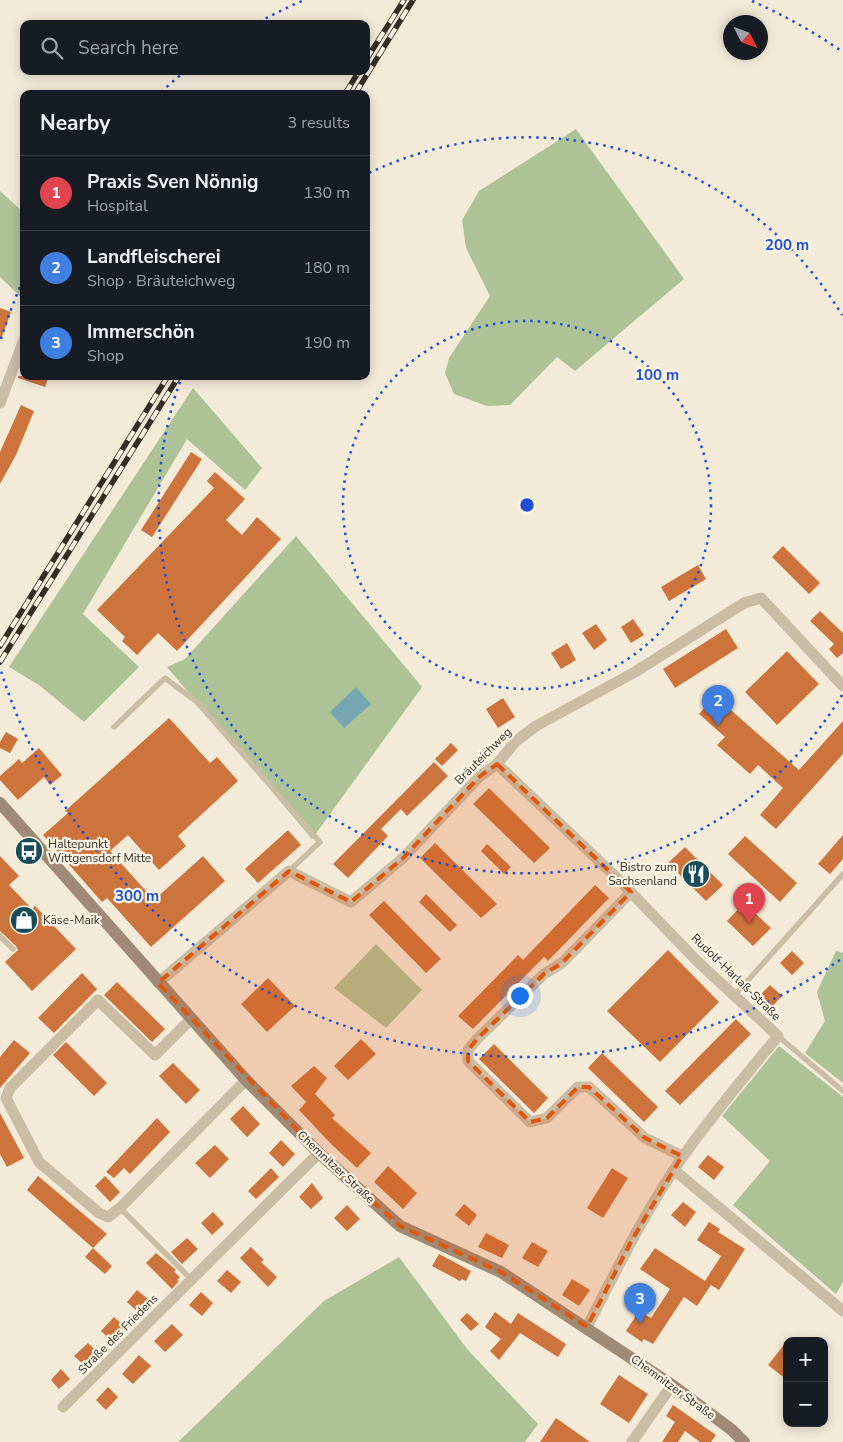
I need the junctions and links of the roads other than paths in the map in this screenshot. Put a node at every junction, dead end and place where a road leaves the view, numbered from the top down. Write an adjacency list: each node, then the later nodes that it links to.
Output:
1 (20, 350): 2 (street)
2 (0, 403)
3 (843, 686): 5 (street, Bräuteichweg)
4 (114, 727): 7 (lane)
5 (498, 764): 7 (street, Bräuteichweg); 9 (street, Rudolf-Harlaß-Straße)
6 (0, 803): 12 (street, Chemnitzer Straße)
7 (289, 871): 12 (street)
8 (843, 874): 13 (lane)
9 (631, 892): 13 (street, Rudolf-Harlaß-Straße); 19 (street)
10 (0, 936): 11 (lane)
11 (13, 949)
12 (158, 983): 14 (street, Chemnitzer Straße)
13 (734, 996): 15 (street, Rudolf-Harlaß-Straße)
14 (192, 1019): 16 (street, Chemnitzer Straße); 21 (street)
15 (778, 1036): 17 (lane); 19 (street, Rudolf-Harlaß-Straße)
16 (246, 1080): 18 (street, Chemnitzer Straße); 21 (street)
17 (843, 1091)
18 (319, 1153): 22 (street, Straße des Friedens); 24 (street, Chemnitzer Straße)
19 (682, 1156): 20 (street, Rudolf-Harlaß-Straße)
20 (674, 1170): 23 (street); 24 (street, Rudolf-Harlaß-Straße)
21 (120, 1208): 22 (lane)
22 (192, 1280): 26 (street, Straße des Friedens)
23 (843, 1311)
24 (587, 1327): 25 (street, Chemnitzer Straße)
25 (672, 1385): 27 (street); 28 (street, Chemnitzer Straße)
26 (63, 1407)
27 (632, 1442)
28 (744, 1442)

